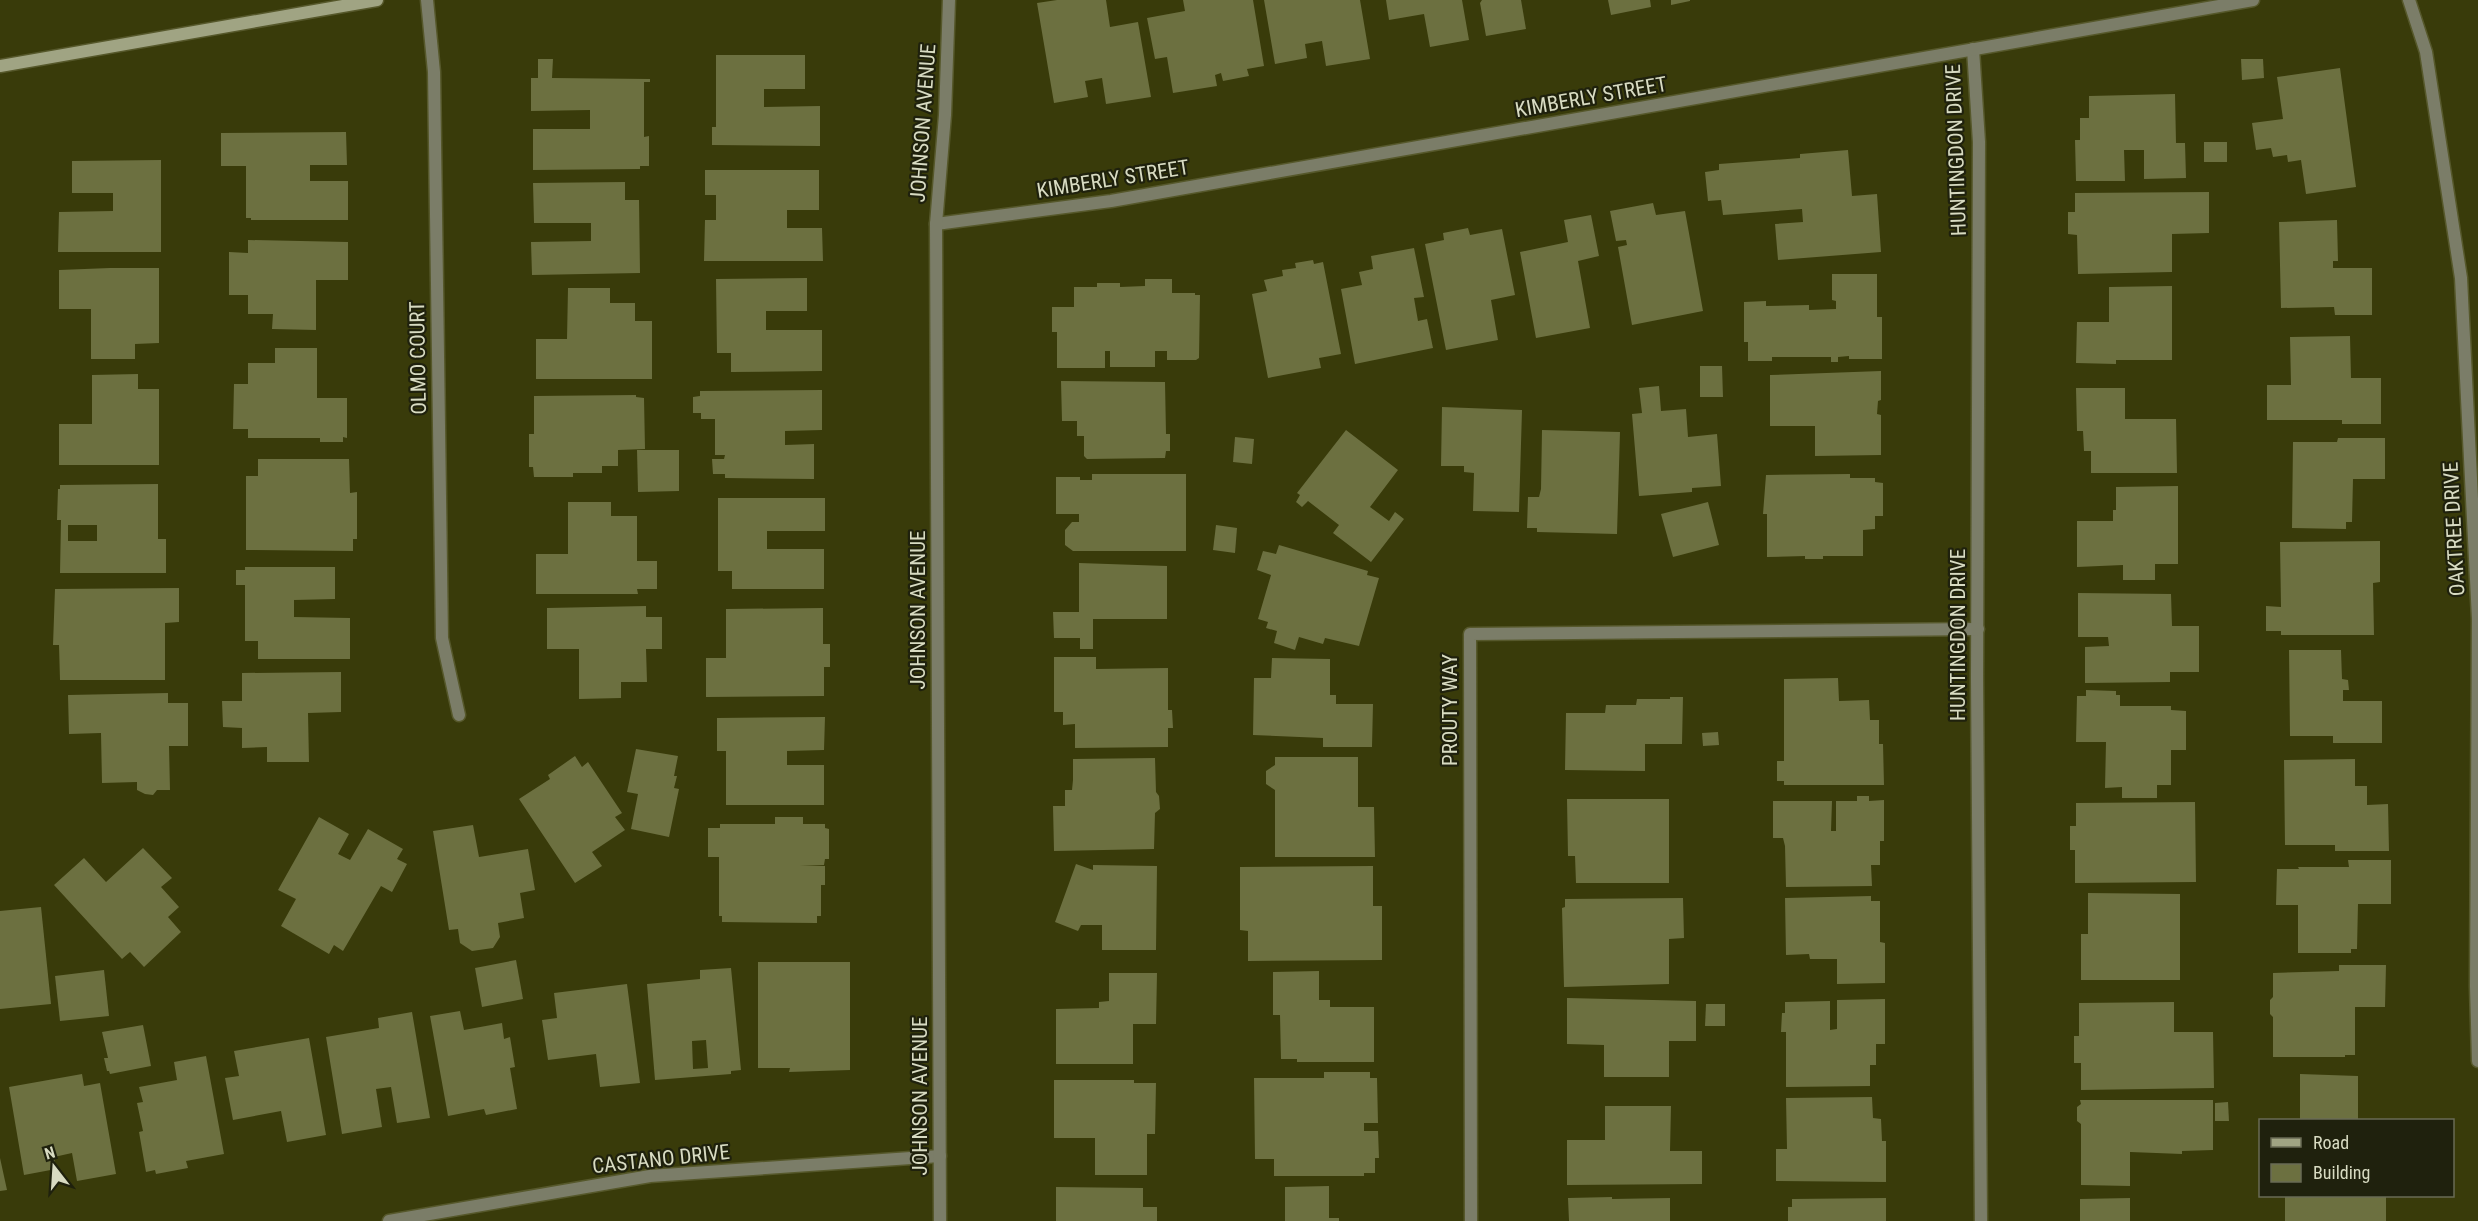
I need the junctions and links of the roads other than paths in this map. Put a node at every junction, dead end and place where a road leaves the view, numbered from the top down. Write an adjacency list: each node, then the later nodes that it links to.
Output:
1 (377, 0): 7 (main road)
2 (427, 0): 11 (street, OLMO COURT)
3 (949, 0): 8 (street, JOHNSON AVENUE)
4 (2253, 0): 6 (street, KIMBERLY STREET)
5 (2409, 0): 9 (street, OAKTREE DRIVE)
6 (1973, 49): 8 (street, KIMBERLY STREET); 10 (street, HUNTINGDON DRIVE)
7 (0, 66)
8 (936, 224): 13 (street, JOHNSON AVENUE)
9 (2478, 619): 12 (street, OAKTREE DRIVE)
10 (1978, 629): 16 (street, PROUTY WAY); 17 (street, HUNTINGDON DRIVE)
11 (459, 715)
12 (2478, 1062)
13 (940, 1156): 14 (street, CASTANO DRIVE); 15 (street, JOHNSON AVENUE)
14 (388, 1221)
15 (940, 1221)
16 (1471, 1221)
17 (1981, 1221)

